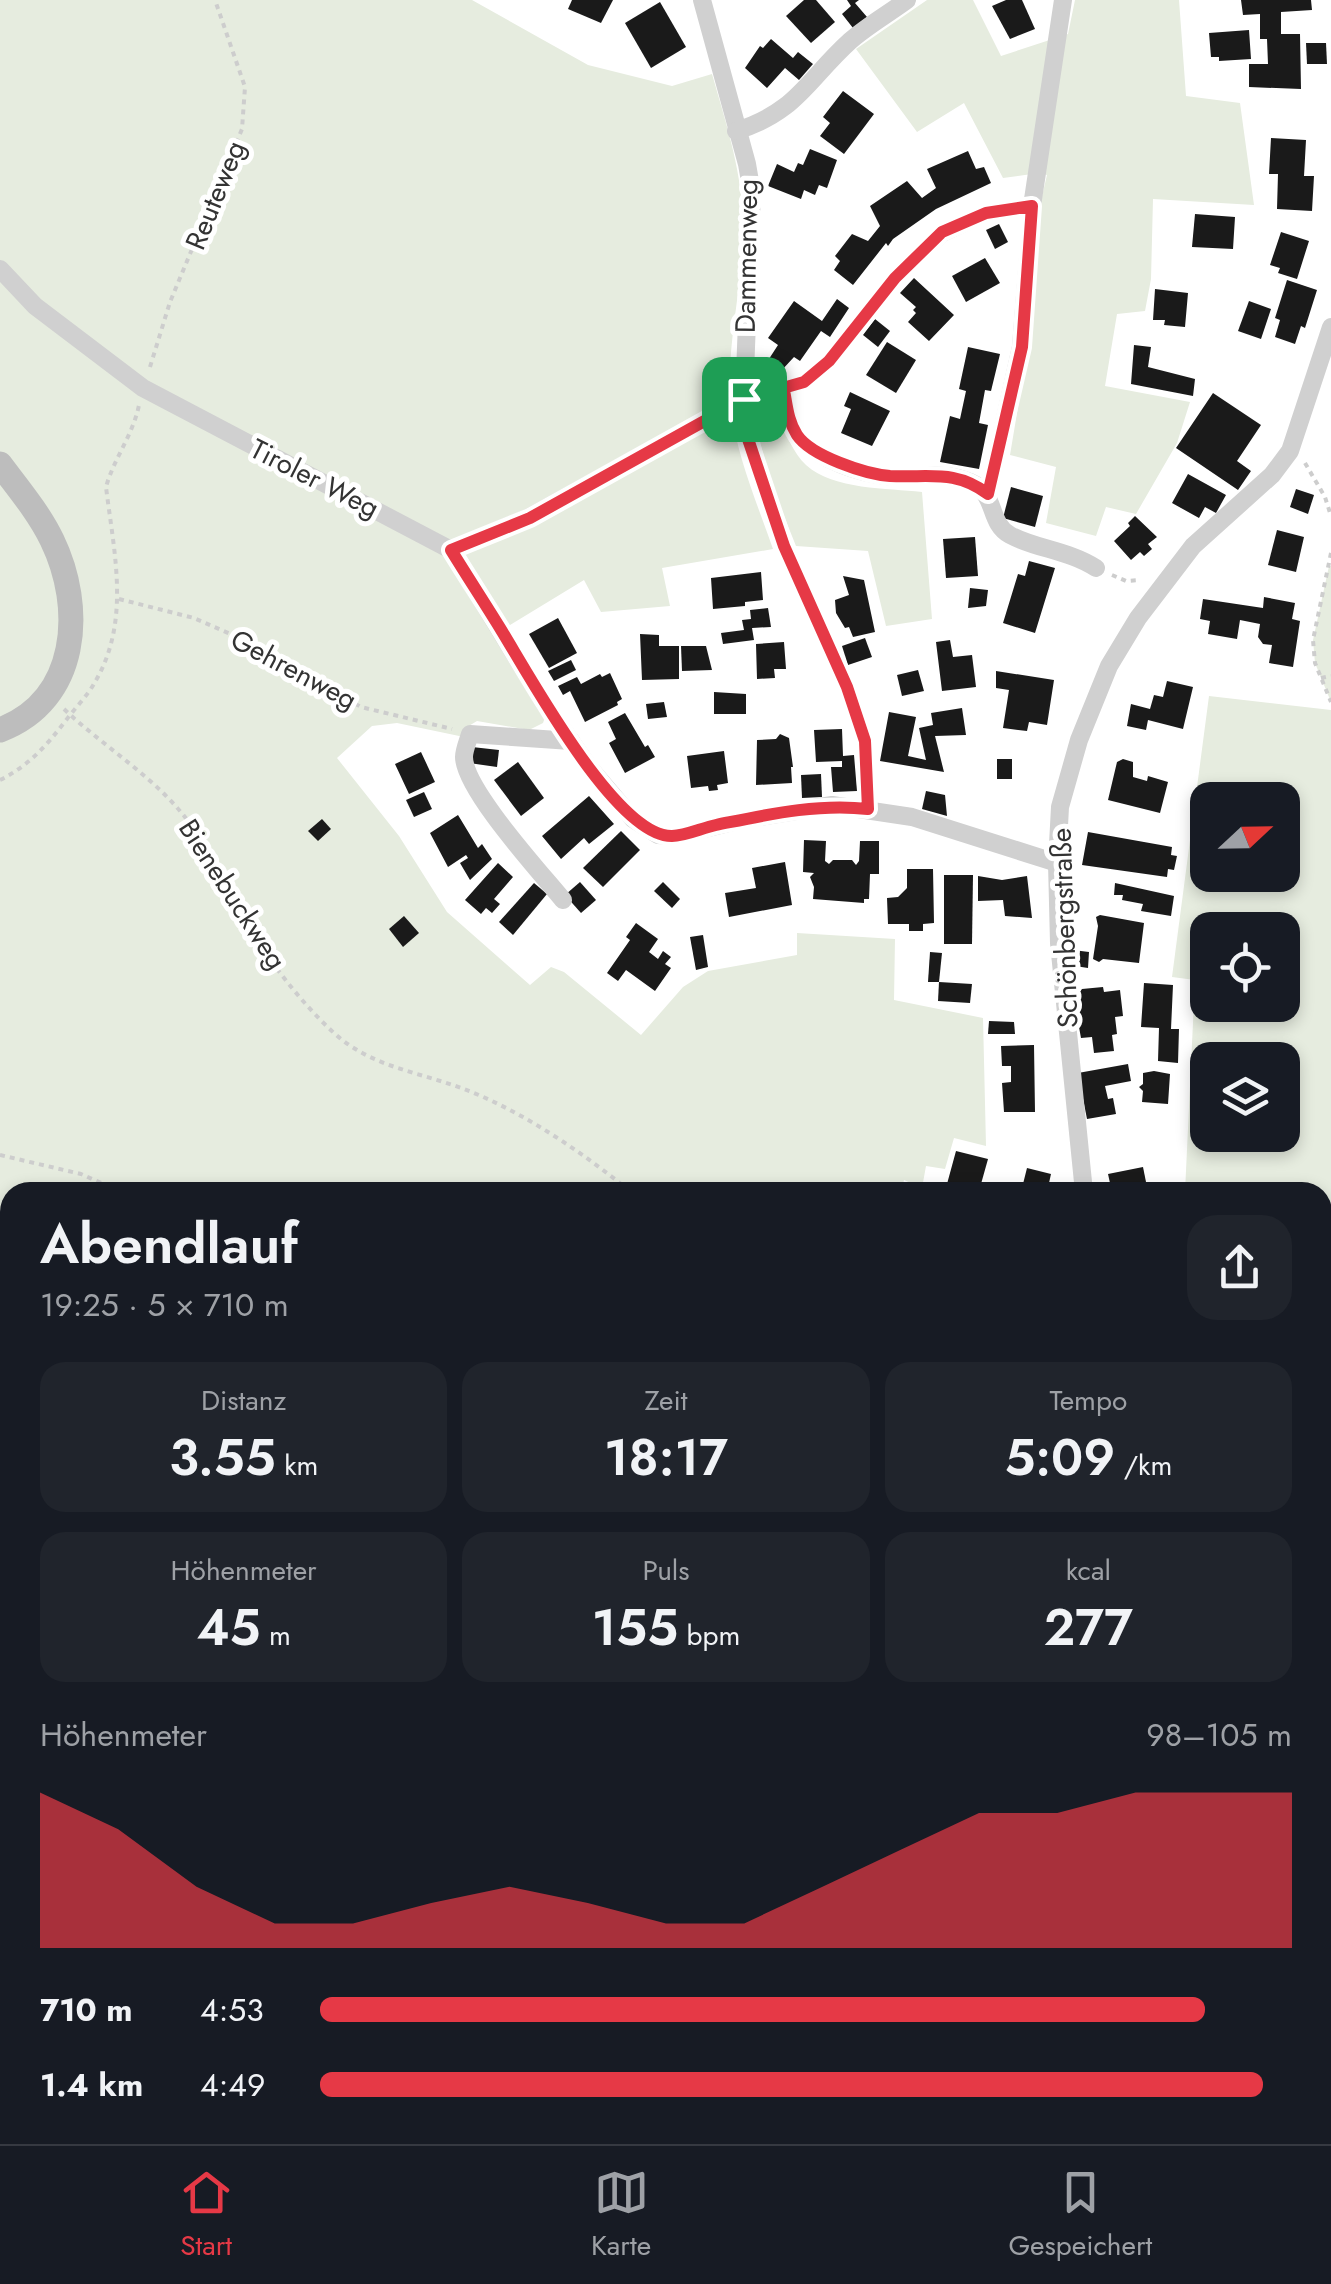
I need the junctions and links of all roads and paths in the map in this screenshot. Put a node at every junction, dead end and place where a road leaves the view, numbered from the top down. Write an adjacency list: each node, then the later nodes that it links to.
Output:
1 (216, 0): 9 (path, Reuteweg)
2 (702, 0): 5 (street, Dammenweg)
3 (907, 0): 5 (street)
4 (1063, 0): 6 (street)
5 (736, 131): 11 (street, Dammenweg)
6 (1032, 206): 10 (street); 14 (street)
7 (0, 269): 9 (street, Tiroler Weg)
8 (1331, 326): 12 (street, Schönbergstraße)
9 (142, 388): 17 (street, Tiroler Weg); 20 (path, Reuteweg)
10 (784, 390): 11 (street); 14 (street)
11 (744, 399): 16 (street, Dammenweg); 17 (street)
12 (1290, 451): 15 (path); 31 (street, Schönbergstraße)
13 (0, 464): 23 (street)
14 (988, 494): 19 (street)
15 (1331, 516)
16 (784, 546): 30 (lane)
17 (451, 550): 28 (street)
18 (1331, 553): 22 (path)
19 (1096, 568)
20 (119, 599): 25 (path, Reuteweg); 27 (path, Gehrenweg)
21 (1331, 676): 22 (path)
22 (1320, 678): 24 (path)
23 (50, 696): 25 (path, Bienebuckweg); 26 (street)
24 (1331, 702)
25 (70, 715): 29 (path, Reuteweg); 35 (path, Bienebuckweg)
26 (0, 730)
27 (470, 734): 28 (street); 32 (street)
28 (571, 742): 30 (street)
29 (0, 780)
30 (868, 809): 31 (street)
31 (1057, 863): 36 (street, Schönbergstraße)
32 (563, 900)
33 (0, 1155): 34 (path)
34 (99, 1182)
35 (618, 1182)
36 (1083, 1182)

